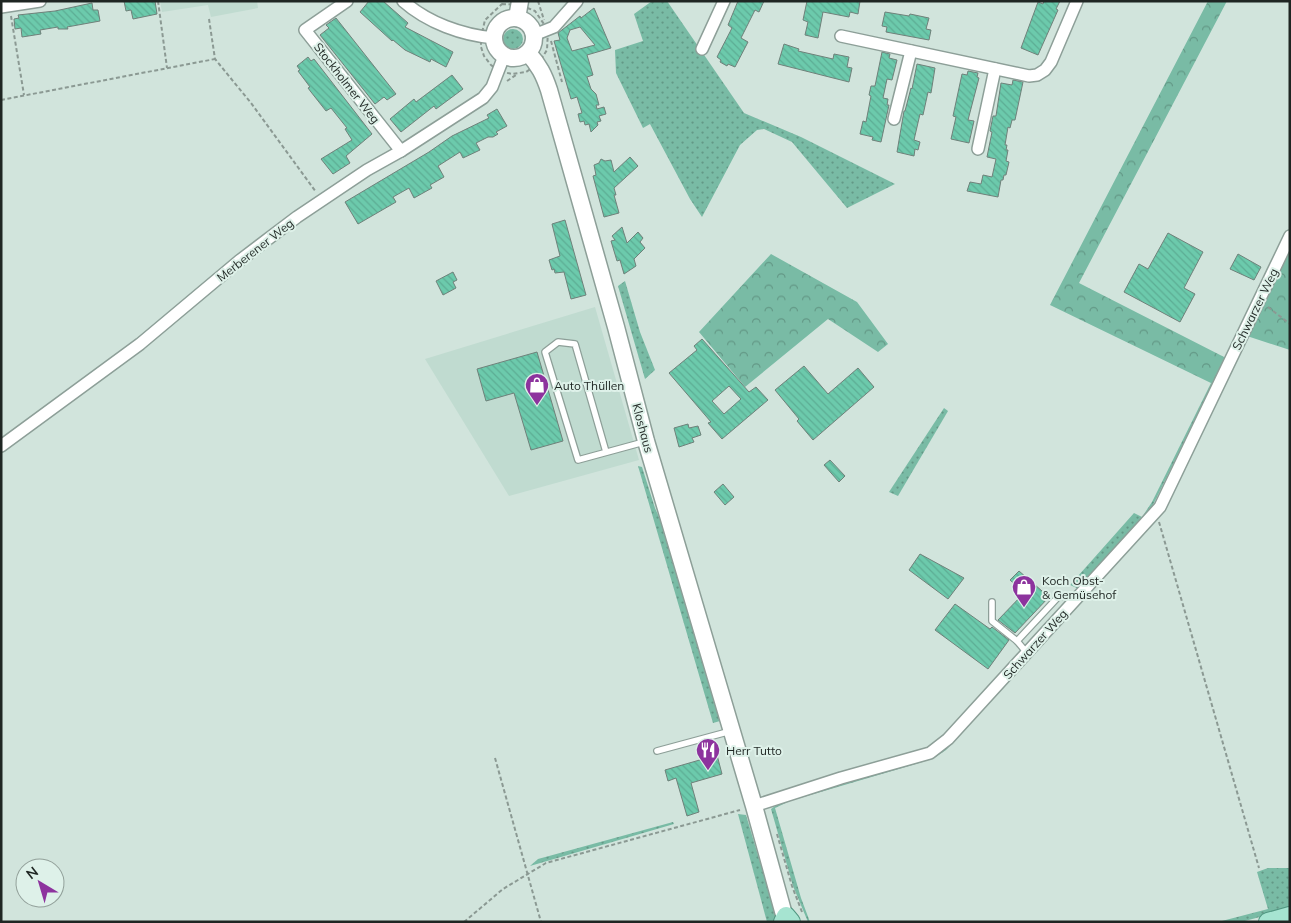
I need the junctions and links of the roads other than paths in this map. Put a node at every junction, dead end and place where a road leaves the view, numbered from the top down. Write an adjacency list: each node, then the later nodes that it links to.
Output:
1 (40, 1): 7 (street)
2 (347, 1): 19 (street, Stockholmer Weg)
3 (403, 1): 11 (street)
4 (576, 1): 9 (street)
5 (724, 1): 12 (street)
6 (1076, 1): 16 (street)
7 (5, 7)
8 (519, 8): 9 (main road); 11 (main road)
9 (541, 33): 14 (main road)
10 (841, 36): 13 (street)
11 (487, 37): 15 (main road)
12 (702, 49)
13 (911, 51): 16 (street); 17 (street)
14 (533, 58): 15 (main road); 21 (main road, Kloshaus)
15 (502, 63): 19 (street, Merberener Weg)
16 (995, 69): 18 (street)
17 (894, 120)
18 (978, 149)
19 (401, 151): 22 (street, Merberener Weg)
20 (1290, 236): 24 (street, Schwarzer Weg)
21 (646, 441): 23 (lane); 28 (main road, Kloshaus)
22 (1, 446)
23 (606, 452): 23 (lane)
24 (1077, 597): 26 (lane); 27 (street, Schwarzer Weg)
25 (992, 602): 26 (lane)
26 (1017, 641): 27 (lane)
27 (1026, 653): 30 (street, Schwarzer Weg)
28 (731, 731): 29 (lane); 30 (main road, Kloshaus)
29 (657, 751)
30 (754, 806): 32 (main road, Kloshaus)
31 (1290, 916): 33 (main road)
32 (790, 919)
33 (1268, 922)

